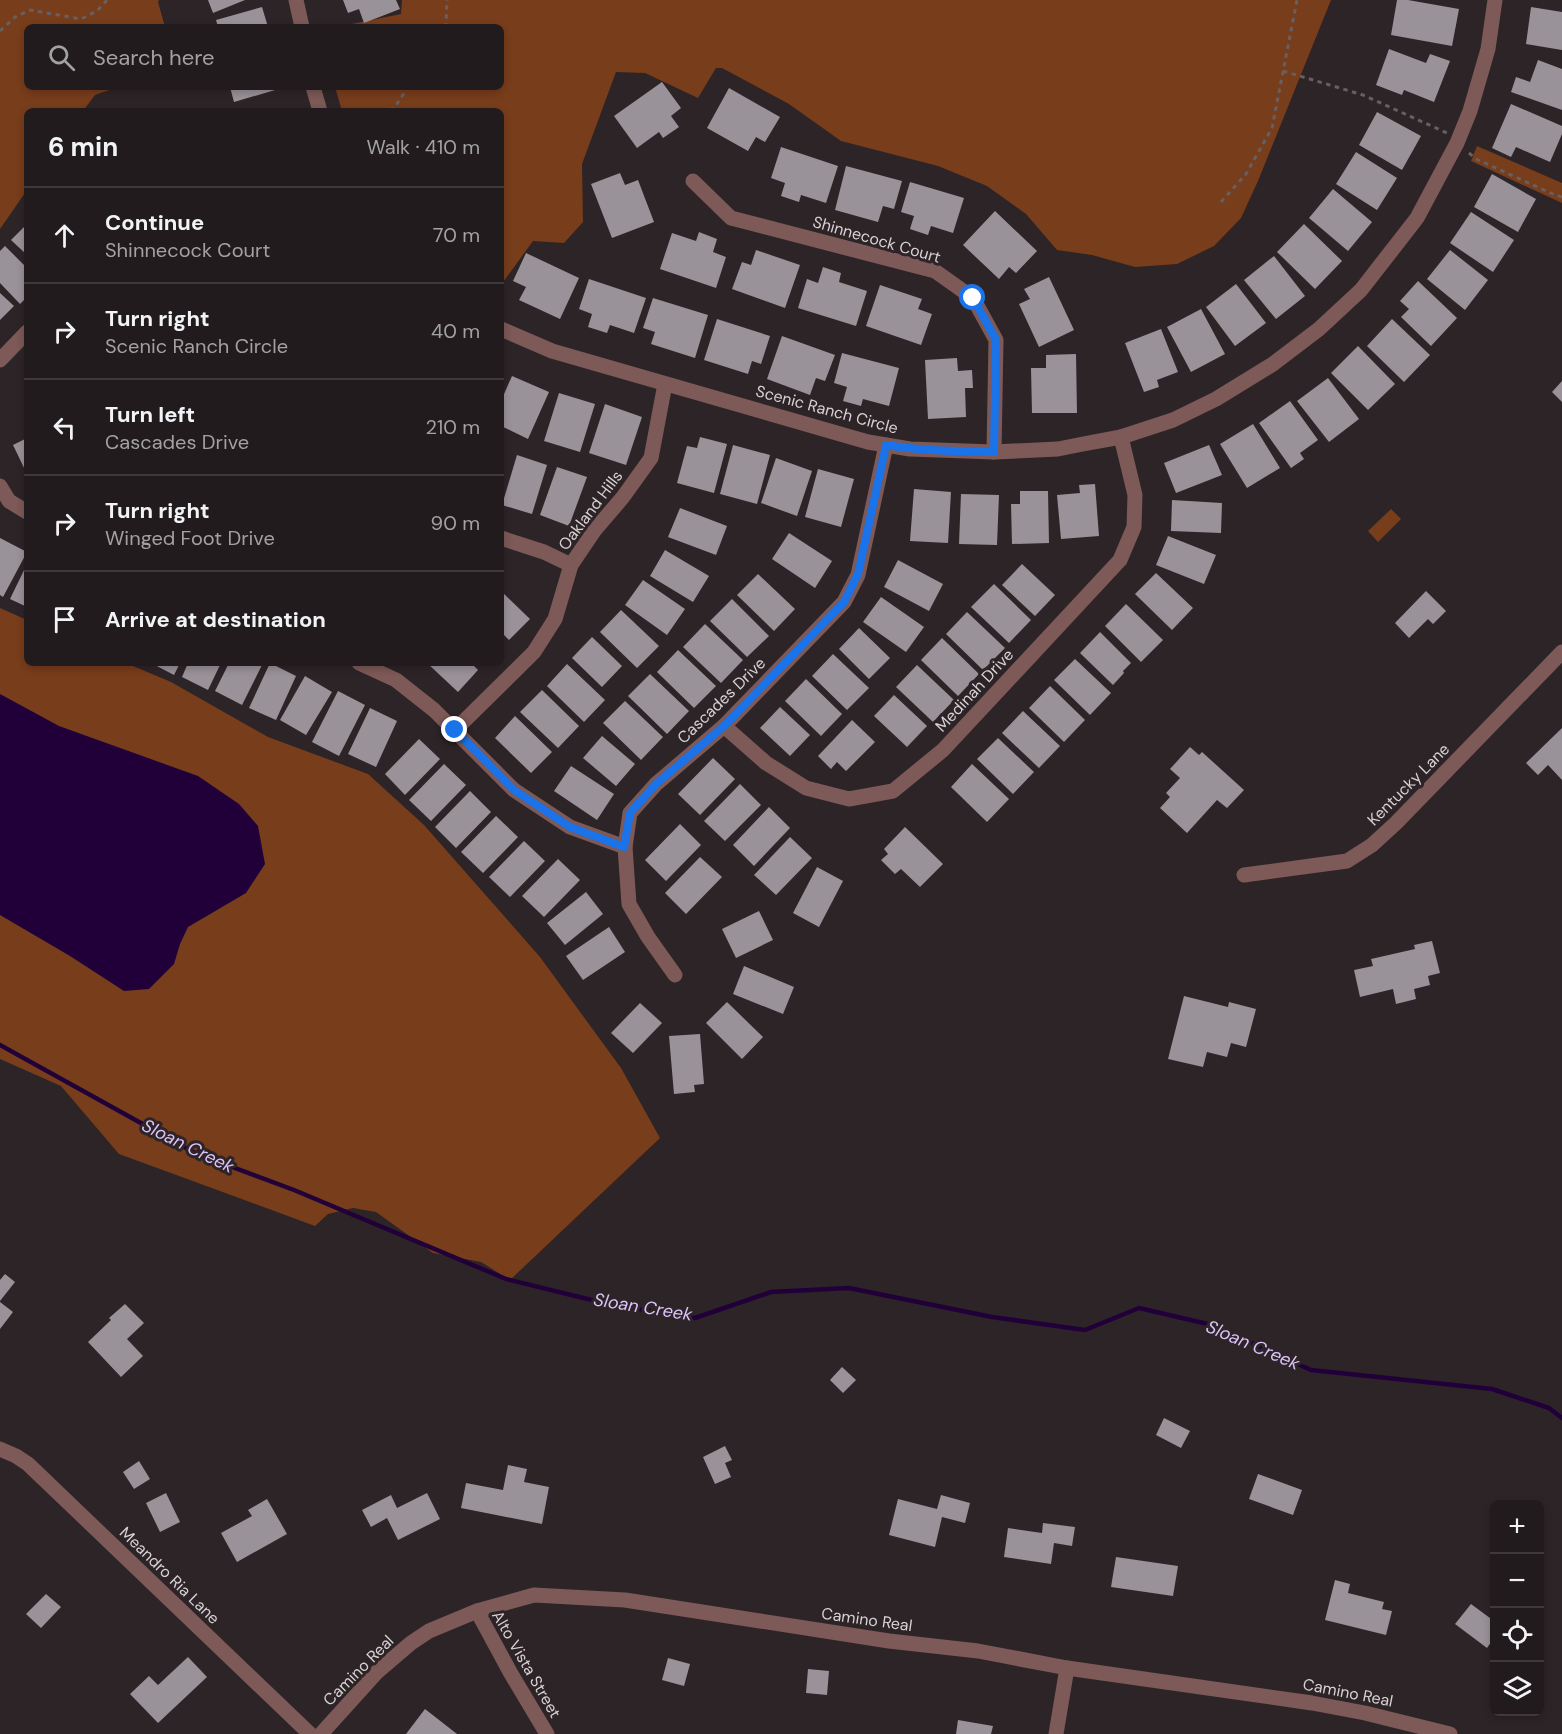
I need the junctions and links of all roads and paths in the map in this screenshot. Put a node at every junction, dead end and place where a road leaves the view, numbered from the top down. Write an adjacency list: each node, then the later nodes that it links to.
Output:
1 (107, 0): 8 (path)
2 (296, 0): 6 (street)
3 (447, 0): 7 (path)
4 (1297, 0): 9 (path)
5 (1495, 0): 14 (street, Scenic Ranch Circle)
6 (301, 24)
7 (446, 24)
8 (0, 31)
9 (1283, 71): 14 (path); 17 (path)
10 (314, 90): 12 (street)
11 (406, 90): 13 (path)
12 (319, 108)
13 (393, 108)
14 (1457, 143): 16 (path); 22 (street, Scenic Ranch Circle)
15 (693, 181): 24 (street, Shinnecock Court)
16 (1562, 197)
17 (1221, 202)
18 (504, 330): 21 (street, Scenic Ranch Circle)
19 (24, 335): 20 (street)
20 (0, 360)
21 (665, 384): 23 (street, Scenic Ranch Circle); 28 (street, Oakland Hills)
22 (1120, 437): 24 (street, Scenic Ranch Circle); 31 (street, Medinah Drive)
23 (886, 445): 24 (street, Scenic Ranch Circle); 31 (street, Cascades Drive)
24 (994, 452)
25 (0, 486): 26 (street)
26 (24, 510)
27 (504, 539): 28 (street)
28 (571, 565): 32 (street, Oakland Hills)
29 (1562, 652): 34 (street, Kentucky Lane)
30 (366, 666): 32 (street)
31 (724, 726): 33 (street, Cascades Drive)
32 (455, 730): 33 (street)
33 (624, 847): 35 (street, Cascades Drive)
34 (1244, 875)
35 (675, 975)
36 (0, 1449): 39 (street, Meandro Ria Lane)
37 (477, 1611): 38 (street, Camino Real); 40 (street, Camino Real); 41 (street, Alto Vista Street)
38 (1067, 1668): 42 (street); 43 (street, Camino Real)
39 (310, 1734)
40 (321, 1734)
41 (547, 1734)
42 (1056, 1734)
43 (1450, 1734)

